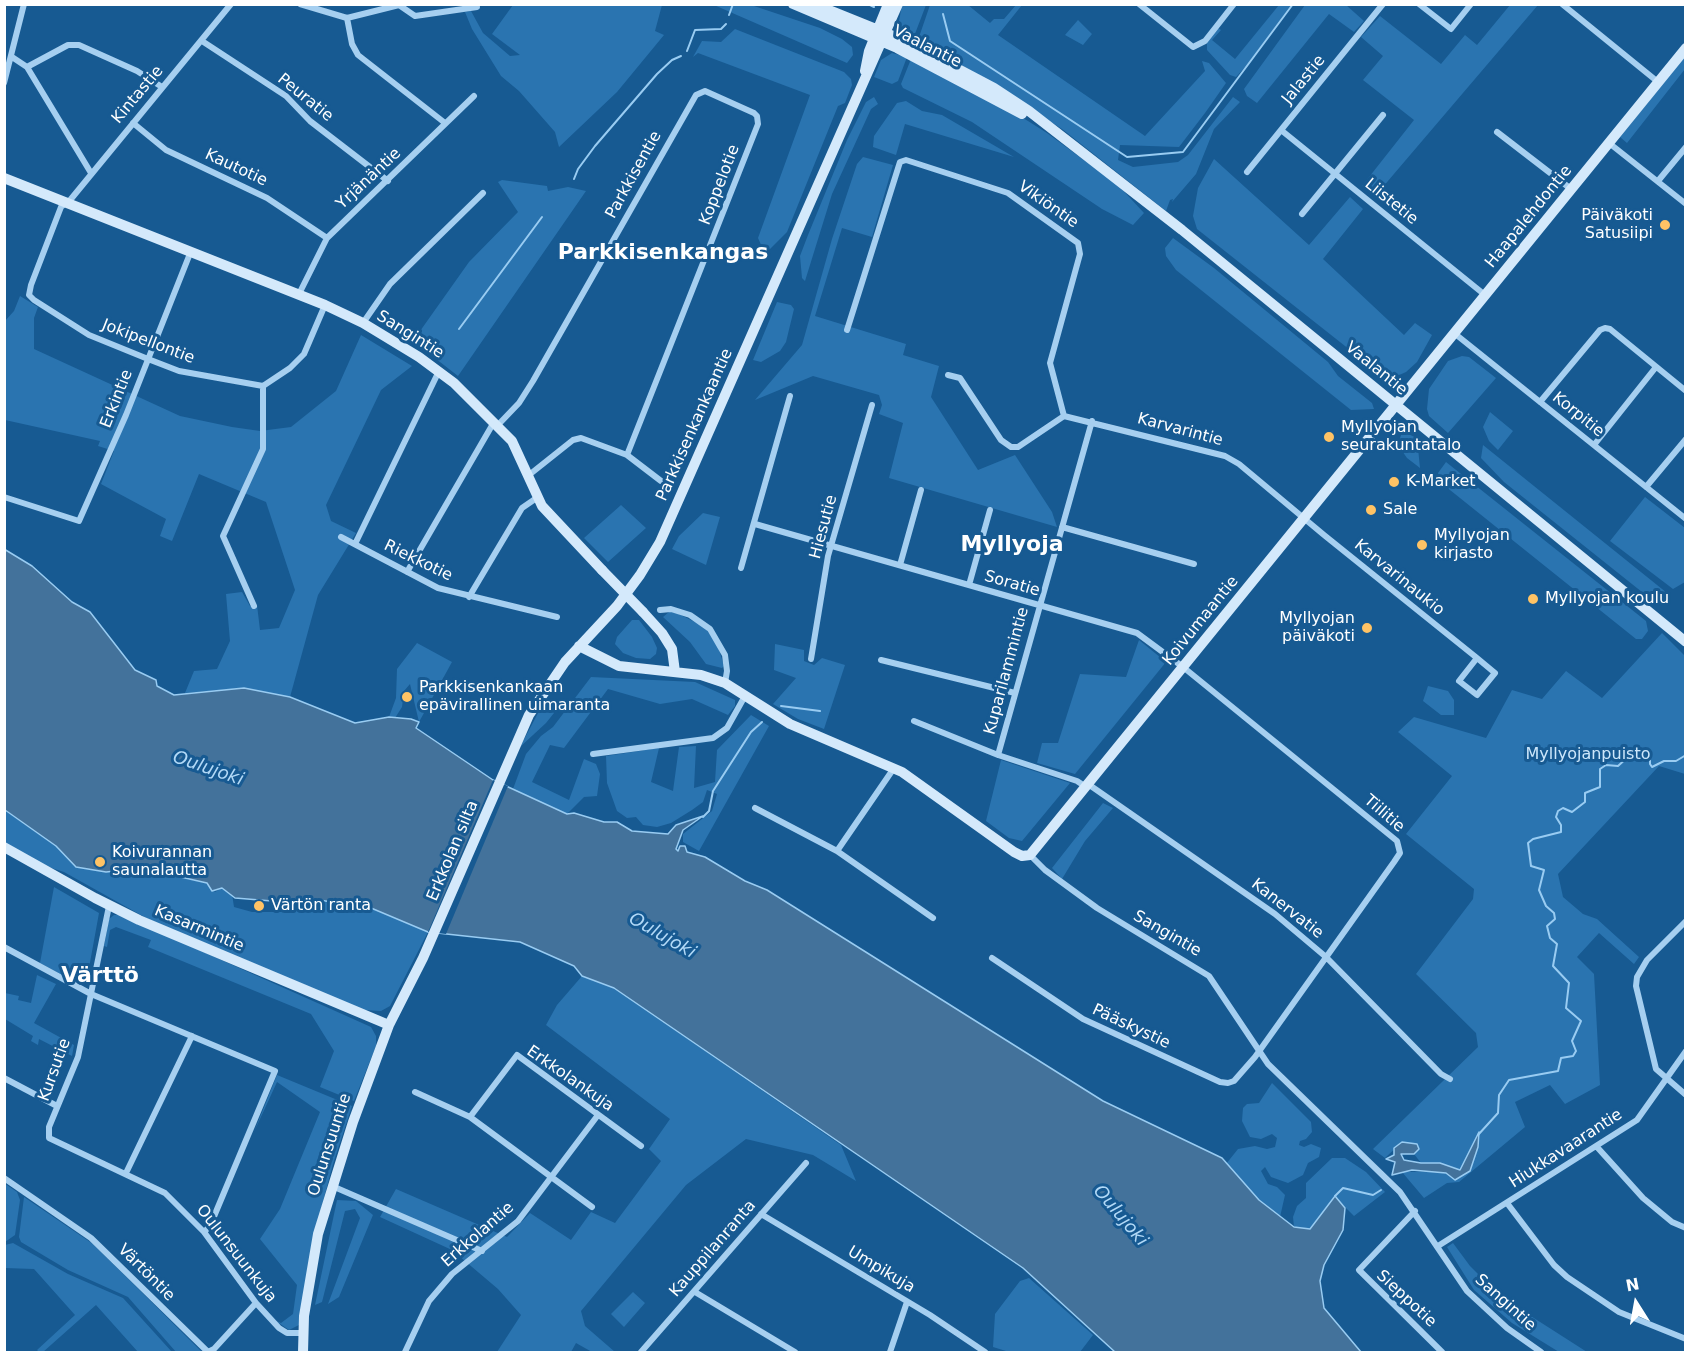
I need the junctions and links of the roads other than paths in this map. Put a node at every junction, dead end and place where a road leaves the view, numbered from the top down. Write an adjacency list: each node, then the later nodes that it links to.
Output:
1 (24, 4): 19 (street)
2 (231, 4): 17 (street, Kintastie)
3 (300, 4): 15 (street)
4 (793, 4): 16 (street, Vaalantie)
5 (814, 4): 16 (street, Vaalantie)
6 (888, 4): 16 (street, Parkkisenkankaantie)
7 (898, 4): 16 (street, Parkkisenkankaantie)
8 (1234, 4): 13 (street)
9 (1383, 4): 29 (street, Jalastie)
10 (1419, 4): 11 (street)
11 (1471, 4)
12 (1562, 4): 21 (street)
13 (1142, 5)
14 (477, 7): 15 (street)
15 (346, 18): 28 (street)
16 (880, 36): 61 (street, Vaalantie); 93 (street, Parkkisenkankaantie)
17 (202, 41): 23 (street, Kintastie); 37 (street, Peuratie)
18 (1686, 48): 21 (street, Haapalehdontie)
19 (12, 57): 20 (street); 22 (street)
20 (27, 66): 23 (street); 34 (street)
21 (1658, 82): 31 (street, Haapalehdontie)
22 (4, 83)
23 (162, 87): 27 (street, Kintastie)
24 (700, 91): 64 (street, Parkkisentie); 67 (street, Koppelotie)
25 (474, 96): 28 (street, Yrjänäntie)
26 (1383, 115): 35 (street)
27 (132, 123): 34 (street, Kintastie); 44 (street, Kautotie)
28 (445, 123): 37 (street, Yrjänäntie)
29 (1281, 130): 33 (street, Jalastie); 35 (street, Liistetie)
30 (1497, 132): 39 (street)
31 (1609, 143): 38 (street); 39 (street, Haapalehdontie)
32 (1686, 147): 38 (street)
33 (1247, 172)
34 (91, 173): 41 (street, Kintastie)
35 (1335, 174): 43 (street); 47 (street, Liistetie)
36 (4, 178): 41 (street, Sangintie)
37 (388, 181): 44 (street, Yrjänäntie)
38 (1658, 182): 42 (street)
39 (1571, 189): 47 (street, Haapalehdontie)
40 (483, 193): 49 (street)
41 (66, 203): 45 (street, Sangintie); 52 (street, Jokipellontie)
42 (1686, 204)
43 (1302, 214)
44 (327, 238): 46 (street, Yrjänäntie)
45 (191, 251): 46 (street, Sangintie); 52 (street, Erkintie)
46 (298, 294): 48 (street, Sangintie)
47 (1485, 296): 51 (street, Haapalehdontie)
48 (326, 305): 49 (street, Sangintie); 56 (street)
49 (363, 323): 54 (street, Sangintie)
50 (848, 330): 62 (street, Vikiöntie)
51 (1454, 333): 59 (street, Korpitie); 61 (street, Haapalehdontie)
52 (148, 359): 56 (street, Jokipellontie); 72 (street, Erkintie)
53 (1656, 368): 57 (street); 59 (street); 66 (street)
54 (439, 371): 64 (street, Sangintie); 80 (street)
55 (948, 375): 62 (street)
56 (263, 386): 88 (street)
57 (1686, 391)
58 (790, 396): 77 (street)
59 (1540, 402): 66 (street, Korpitie)
60 (872, 405): 81 (street, Hiesutie)
61 (1396, 405): 75 (street, Koivumaantie); 92 (street, Vaalantie)
62 (1064, 416): 63 (street, Karvarintie)
63 (1092, 421): 75 (street, Karvarintie); 78 (street, Kuparilammintie)
64 (495, 424): 68 (street, Sangintie); 85 (street, Parkkisentie)
65 (1686, 439): 70 (street)
66 (1594, 445): 70 (street, Korpitie)
67 (627, 455): 68 (street); 69 (street)
68 (529, 475): 73 (street, Sangintie)
69 (661, 481)
70 (1646, 487): 76 (street, Korpitie)
71 (921, 490): 83 (street)
72 (4, 497)
73 (538, 497): 87 (street); 98 (street, Sangintie, bridge)
74 (990, 510): 86 (street)
75 (1304, 519): 94 (street, Karvarinaukio); 97 (street, Koivumaantie)
76 (1686, 519)
77 (755, 525): 81 (street, Soratie); 84 (street)
78 (1062, 527): 82 (street); 89 (street, Kuparilammintie)
79 (341, 537): 80 (street, Riekkotie)
80 (355, 544): 85 (street, Riekkotie)
81 (831, 545): 83 (street, Soratie); 95 (street, Hiesutie)
82 (1194, 564)
83 (900, 565): 86 (street, Soratie)
84 (741, 568)
85 (407, 572): 87 (street, Riekkotie)
86 (969, 585): 89 (street, Soratie)
87 (469, 597): 91 (street, Riekkotie)
88 (254, 606)
89 (1039, 606): 97 (street, Soratie); 100 (street, Kuparilammintie)
90 (660, 610): 99 (street)
91 (557, 617)
92 (1686, 642)
93 (579, 646): 98 (street, Sangintie); 104 (street, Parkkisenkankaantie)
94 (1477, 658): 94 (street, Karvarinaukio)
95 (812, 659)
96 (881, 660): 100 (street)
97 (1183, 667): 107 (street, Koivumaantie); 116 (street, Tiilitie)
98 (675, 672): 99 (street, Sangintie)
99 (725, 683): 101 (street, Sangintie)
100 (1015, 693): 105 (street, Kuparilammintie)
101 (745, 696): 103 (street); 106 (street, Sangintie)
102 (914, 721): 105 (street, Kanervatie)
103 (593, 754)
104 (511, 755): 117 (street, Erkkolan silta)
105 (998, 755): 107 (street, Kanervatie)
106 (894, 768): 110 (street); 111 (street, Sangintie)
107 (1087, 786): 111 (street, Koivumaantie); 116 (street, Kanervatie)
108 (755, 808): 110 (street)
109 (4, 847): 112 (street, Kasarmintie)
110 (837, 851): 113 (street)
111 (1030, 855): 123 (street, Sangintie)
112 (109, 906): 119 (street, Kursutie); 120 (street, Kasarmintie)
113 (933, 918)
114 (1686, 921): 126 (street)
115 (4, 947): 119 (street)
116 (1326, 957): 123 (street, Tiilitie); 125 (street, Kanervatie)
117 (423, 958): 120 (street, Oulunsuuntie)
118 (992, 958): 123 (street, Pääskystie)
119 (91, 994): 121 (street); 129 (street, Kursutie)
120 (389, 1025): 139 (street, Oulunsuuntie)
121 (192, 1036): 136 (street); 145 (street)
122 (1686, 1051): 126 (street, Hiukkavaarantie)
123 (1258, 1052): 142 (street, Sangintie)
124 (4, 1078): 129 (street)
125 (1450, 1078)
126 (1666, 1079): 128 (street); 134 (street, Hiukkavaarantie)
127 (415, 1092): 131 (street)
128 (1686, 1095)
129 (57, 1106): 132 (street, Kursutie)
130 (598, 1115): 131 (street, Erkkolankuja); 133 (street, Erkkolankuja); 137 (street, Erkkolantie)
131 (470, 1118): 137 (street)
132 (49, 1138): 136 (street, Oulunsuunkuja)
133 (641, 1146)
134 (1597, 1147): 140 (street, Hiukkavaarantie); 144 (street)
135 (806, 1163): 143 (street, Kauppilanranta)
136 (126, 1173): 145 (street, Oulunsuunkuja)
137 (553, 1177): 141 (street); 147 (street, Erkkolantie)
138 (4, 1178): 150 (street, Värtöntie)
139 (331, 1186): 147 (street); 151 (street, Oulunsuuntie)
140 (1507, 1203): 146 (street, Hiukkavaarantie); 152 (street)
141 (592, 1208)
142 (1415, 1211): 146 (street, Sangintie); 159 (street, Sieppotie)
143 (761, 1214): 148 (street, Kauppilanranta); 149 (street, Umpikuja)
144 (1686, 1228)
145 (204, 1232): 150 (street, Oulunsuunkuja)
146 (1438, 1246): 160 (street, Sangintie)
147 (482, 1251): 154 (street, Erkkolantie)
148 (695, 1292): 155 (street, Kauppilanranta); 156 (street)
149 (907, 1302): 157 (street); 158 (street, Umpikuja)
150 (256, 1303): 151 (street, Oulunsuunkuja)
151 (303, 1333): 153 (street, Oulunsuuntie)
152 (1686, 1339)
153 (303, 1353)
154 (405, 1353)
155 (641, 1353)
156 (795, 1353)
157 (890, 1353)
158 (985, 1353)
159 (1442, 1353)
160 (1541, 1353)

